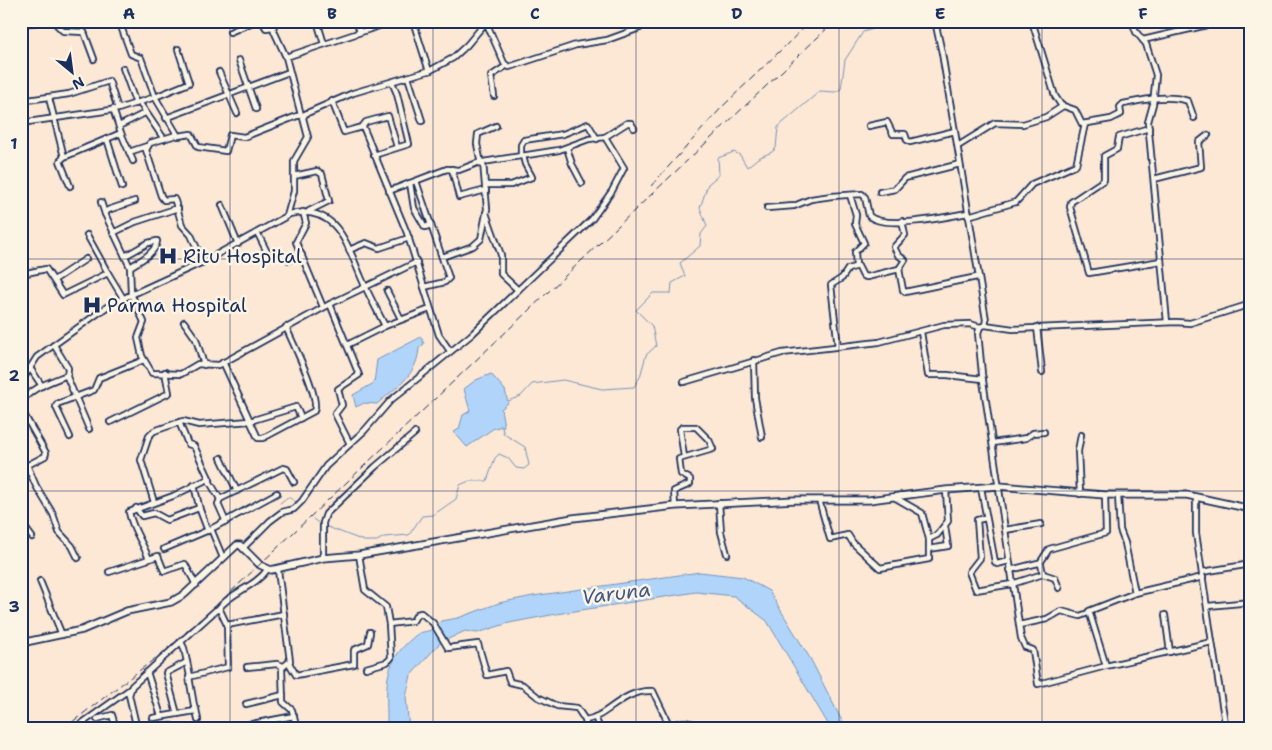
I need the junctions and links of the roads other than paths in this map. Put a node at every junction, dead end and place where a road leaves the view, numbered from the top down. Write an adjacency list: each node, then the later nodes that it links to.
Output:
1 (47, 21): 18 (street)
2 (53, 21): 27 (street)
3 (119, 21): 39 (street)
4 (255, 21): 21 (street)
5 (262, 21): 19 (street)
6 (277, 21): 19 (street)
7 (316, 21): 24 (street)
8 (356, 21): 22 (street)
9 (394, 21): 22 (street)
10 (413, 21): 31 (street)
11 (478, 21): 20 (street)
12 (643, 21): 29 (street)
13 (934, 21): 63 (street)
14 (1032, 21): 45 (street)
15 (1132, 21): 23 (street)
16 (1208, 21): 23 (street)
17 (487, 22): 20 (street); 29 (street)
18 (21, 24)
19 (273, 27): 26 (street)
20 (481, 28): 31 (street)
21 (230, 32)
22 (360, 32): 24 (street)
23 (1143, 40): 41 (street)
24 (324, 44): 26 (street)
25 (178, 48): 39 (street)
26 (286, 56): 33 (street)
27 (94, 59)
28 (239, 60): 36 (street)
29 (506, 66): 38 (street)
30 (123, 68): 44 (street)
31 (429, 71): 34 (street)
32 (219, 72): 37 (street)
33 (289, 72): 36 (street); 50 (street)
34 (408, 77): 35 (street); 54 (street)
35 (392, 82): 43 (street); 72 (street)
36 (249, 87): 37 (street); 47 (street)
37 (229, 94): 49 (street); 52 (street)
38 (494, 96)
39 (154, 97): 44 (street); 52 (street)
40 (49, 98): 42 (street); 46 (street); 51 (street)
41 (1154, 99): 53 (street); 56 (street); 62 (street)
42 (21, 101)
43 (332, 101): 50 (street); 60 (street)
44 (138, 103): 46 (street); 48 (street)
45 (1063, 106): 56 (street); 73 (street)
46 (115, 109): 51 (street); 57 (street)
47 (256, 109)
48 (145, 113): 57 (street); 68 (street)
49 (237, 113)
50 (303, 115): 65 (street); 83 (street)
51 (54, 118): 55 (street); 78 (street)
52 (166, 118): 65 (street)
53 (1194, 118)
54 (422, 121)
55 (21, 123)
56 (1084, 124): 103 (street)
57 (119, 126): 64 (street)
58 (496, 126): 80 (street)
59 (869, 126): 63 (street)
60 (362, 127): 72 (street); 76 (street)
61 (634, 128): 67 (street)
62 (1149, 128): 84 (street); 116 (street)
63 (955, 131): 73 (street)
64 (121, 133): 70 (street); 75 (street)
65 (176, 135): 68 (street)
66 (1208, 135): 84 (street)
67 (605, 137): 69 (street); 128 (street)
68 (164, 138): 71 (street)
69 (597, 138): 74 (street); 77 (street)
70 (107, 139): 78 (street); 90 (street)
71 (146, 146): 75 (street); 97 (street)
72 (397, 146): 76 (street)
73 (958, 146): 81 (street)
74 (567, 148): 77 (street); 87 (street)
75 (129, 152): 79 (street)
76 (374, 155): 91 (street)
77 (522, 156): 80 (street); 89 (street)
78 (64, 157): 88 (street)
79 (133, 161)
80 (481, 163): 82 (street); 89 (street)
81 (960, 164): 92 (street); 103 (street)
82 (452, 170): 85 (street); 89 (street)
83 (294, 176): 99 (street); 102 (street)
84 (1154, 179): 116 (street)
85 (416, 181): 86 (street); 105 (street)
86 (410, 183): 91 (street); 105 (street)
87 (582, 183)
88 (70, 186)
89 (486, 187): 100 (street)
90 (122, 188)
91 (388, 191): 109 (street)
92 (880, 192)
93 (850, 195): 98 (street); 104 (street); 119 (street)
94 (135, 201): 101 (street)
95 (100, 202): 101 (street)
96 (222, 204): 110 (street)
97 (178, 208): 106 (street); 117 (street)
98 (767, 208)
99 (305, 212): 102 (street); 111 (street); 112 (street)
100 (486, 213): 114 (street); 128 (street)
101 (105, 214): 106 (street)
102 (289, 214): 108 (street)
103 (968, 214): 104 (street); 124 (street)
104 (902, 221): 121 (street)
105 (431, 225): 114 (street)
106 (113, 233): 113 (street)
107 (87, 234): 122 (street)
108 (258, 234): 110 (street); 112 (street)
109 (409, 238): 111 (street); 118 (street)
110 (238, 244): 117 (street)
111 (349, 250): 126 (street)
112 (302, 255): 134 (street)
113 (125, 256): 120 (street); 120 (street)
114 (442, 257): 127 (street)
115 (86, 259): 125 (street)
116 (1161, 261): 138 (street)
117 (203, 262): 130 (street)
118 (417, 262): 126 (street); 127 (street)
119 (856, 266): 121 (street); 146 (street)
120 (130, 267): 130 (street)
121 (900, 269): 124 (street)
122 (108, 273): 125 (street); 131 (street)
123 (21, 274): 125 (street)
124 (977, 277): 140 (street)
125 (54, 280)
126 (365, 286): 132 (street); 139 (street)
127 (424, 287): 135 (street)
128 (518, 290): 147 (street)
129 (387, 291): 136 (street)
130 (130, 294): 131 (street); 148 (street)
131 (123, 298): 144 (street)
132 (330, 304): 134 (street); 145 (street)
133 (1251, 304): 138 (street)
134 (323, 307): 141 (street)
135 (430, 309): 136 (street); 147 (street)
136 (401, 319): 139 (street)
137 (184, 322): 151 (street)
138 (1167, 322): 142 (street)
139 (385, 326): 145 (street)
140 (982, 326): 142 (street); 143 (street); 158 (street)
141 (286, 327): 150 (street); 165 (street)
142 (1037, 327): 155 (street)
143 (922, 332): 146 (street); 158 (street)
144 (54, 345): 152 (street); 156 (street)
145 (347, 345): 176 (street)
146 (838, 347): 149 (street)
147 (450, 351): 176 (street)
148 (144, 360): 154 (street); 162 (street)
149 (754, 360): 160 (street); 174 (street)
150 (223, 362): 151 (street); 168 (street)
151 (204, 365): 154 (street)
152 (30, 368): 157 (street); 161 (street)
153 (21, 370): 157 (street)
154 (164, 372): 166 (street)
155 (1042, 372)
156 (67, 375): 161 (street); 162 (street)
157 (26, 376): 159 (street)
158 (983, 379): 175 (street)
159 (21, 382)
160 (684, 382)
161 (42, 386): 163 (street)
162 (75, 396): 169 (street); 173 (street)
163 (21, 403)
164 (21, 408): 180 (street)
165 (302, 418): 168 (street); 168 (street)
166 (110, 422)
167 (179, 422): 168 (street); 182 (street); 197 (street)
168 (250, 422)
169 (89, 429)
170 (1044, 432): 175 (street)
171 (415, 433): 219 (street)
172 (1081, 435): 190 (street)
173 (70, 437)
174 (762, 437)
175 (993, 443): 185 (street)
176 (350, 444): 212 (street)
177 (21, 457): 180 (street)
178 (684, 457): 178 (street); 199 (street)
179 (222, 458): 188 (street)
180 (27, 465): 181 (street); 217 (street)
181 (21, 472)
182 (210, 480): 184 (street); 195 (street)
183 (294, 482): 188 (street)
184 (194, 485): 197 (street); 201 (street)
185 (999, 486): 186 (street); 190 (street); 209 (street)
186 (981, 488): 187 (street); 203 (street)
187 (946, 490): 193 (street); 207 (street)
188 (237, 491): 195 (street)
189 (277, 493): 205 (street)
190 (1080, 494): 191 (street)
191 (1104, 495): 192 (street); 222 (street)
192 (1118, 495): 194 (street); 234 (street)
193 (894, 497): 196 (street); 211 (street)
194 (1196, 497): 202 (street); 229 (street)
195 (220, 499): 205 (street)
196 (819, 500): 198 (street); 214 (street)
197 (154, 502): 200 (street)
198 (719, 504): 199 (street); 215 (street)
199 (675, 506): 216 (street)
200 (136, 508): 201 (street); 220 (street)
201 (199, 508): 208 (street)
202 (1251, 509)
203 (986, 518): 221 (street); 231 (street)
204 (21, 522): 210 (street)
205 (226, 522): 208 (street)
206 (1041, 524): 209 (street)
207 (944, 526): 211 (street); 214 (street)
208 (210, 530): 213 (street); 218 (street)
209 (1005, 530): 221 (street)
210 (32, 537)
211 (928, 539): 214 (street)
212 (243, 548): 218 (street); 224 (street)
213 (164, 549)
214 (929, 550)
215 (727, 554)
216 (359, 555): 219 (street); 241 (street)
217 (78, 558)
218 (223, 558): 232 (street)
219 (323, 558): 225 (street)
220 (149, 559): 227 (street); 232 (street)
221 (1009, 561): 226 (street)
222 (1040, 563): 226 (street); 228 (street)
223 (1245, 565): 229 (street)
224 (267, 570): 225 (street); 237 (street)
225 (278, 570): 239 (street)
226 (1010, 570): 231 (street)
227 (109, 572)
228 (1043, 574): 231 (street); 233 (street)
229 (1203, 574): 234 (street); 236 (street)
230 (40, 581): 246 (street)
231 (1012, 584): 243 (street)
232 (196, 585): 246 (street)
233 (1059, 588)
234 (1135, 593): 238 (street)
235 (1251, 602): 236 (street)
236 (1208, 606): 249 (street)
237 (218, 609): 242 (street); 248 (street)
238 (1088, 613): 243 (street); 254 (street)
239 (284, 614): 242 (street); 252 (street)
240 (1165, 615): 250 (street)
241 (389, 624): 256 (street); 270 (street)
242 (227, 625): 258 (street)
243 (1019, 625): 254 (street)
244 (21, 629): 247 (street)
245 (370, 632): 252 (street)
246 (62, 635): 247 (street)
247 (23, 642)
248 (181, 642): 251 (street); 257 (street)
249 (1212, 642): 250 (street); 282 (street)
250 (1170, 652): 254 (street)
251 (187, 662): 258 (street); 263 (street)
252 (289, 663): 253 (street)
253 (283, 666): 255 (street); 260 (street)
254 (1106, 666)
255 (247, 667)
256 (366, 668)
257 (148, 672): 259 (street); 264 (street)
258 (190, 676): 262 (street)
259 (130, 689): 271 (street); 276 (street)
260 (283, 695): 261 (street); 265 (street)
261 (246, 704)
262 (196, 709): 263 (street); 269 (street)
263 (177, 714): 264 (street)
264 (161, 716): 267 (street)
265 (294, 716): 277 (street); 278 (street)
266 (595, 717): 270 (street); 272 (street); 280 (street)
267 (153, 718)
268 (97, 720): 275 (street)
269 (198, 720)
270 (585, 720): 279 (street)
271 (86, 721): 273 (street); 274 (street)
272 (670, 727): 281 (street)
273 (74, 729)
274 (88, 729)
275 (116, 729)
276 (137, 729)
277 (225, 729)
278 (297, 729)
279 (587, 729)
280 (600, 729)
281 (719, 729)
282 (1226, 729)

